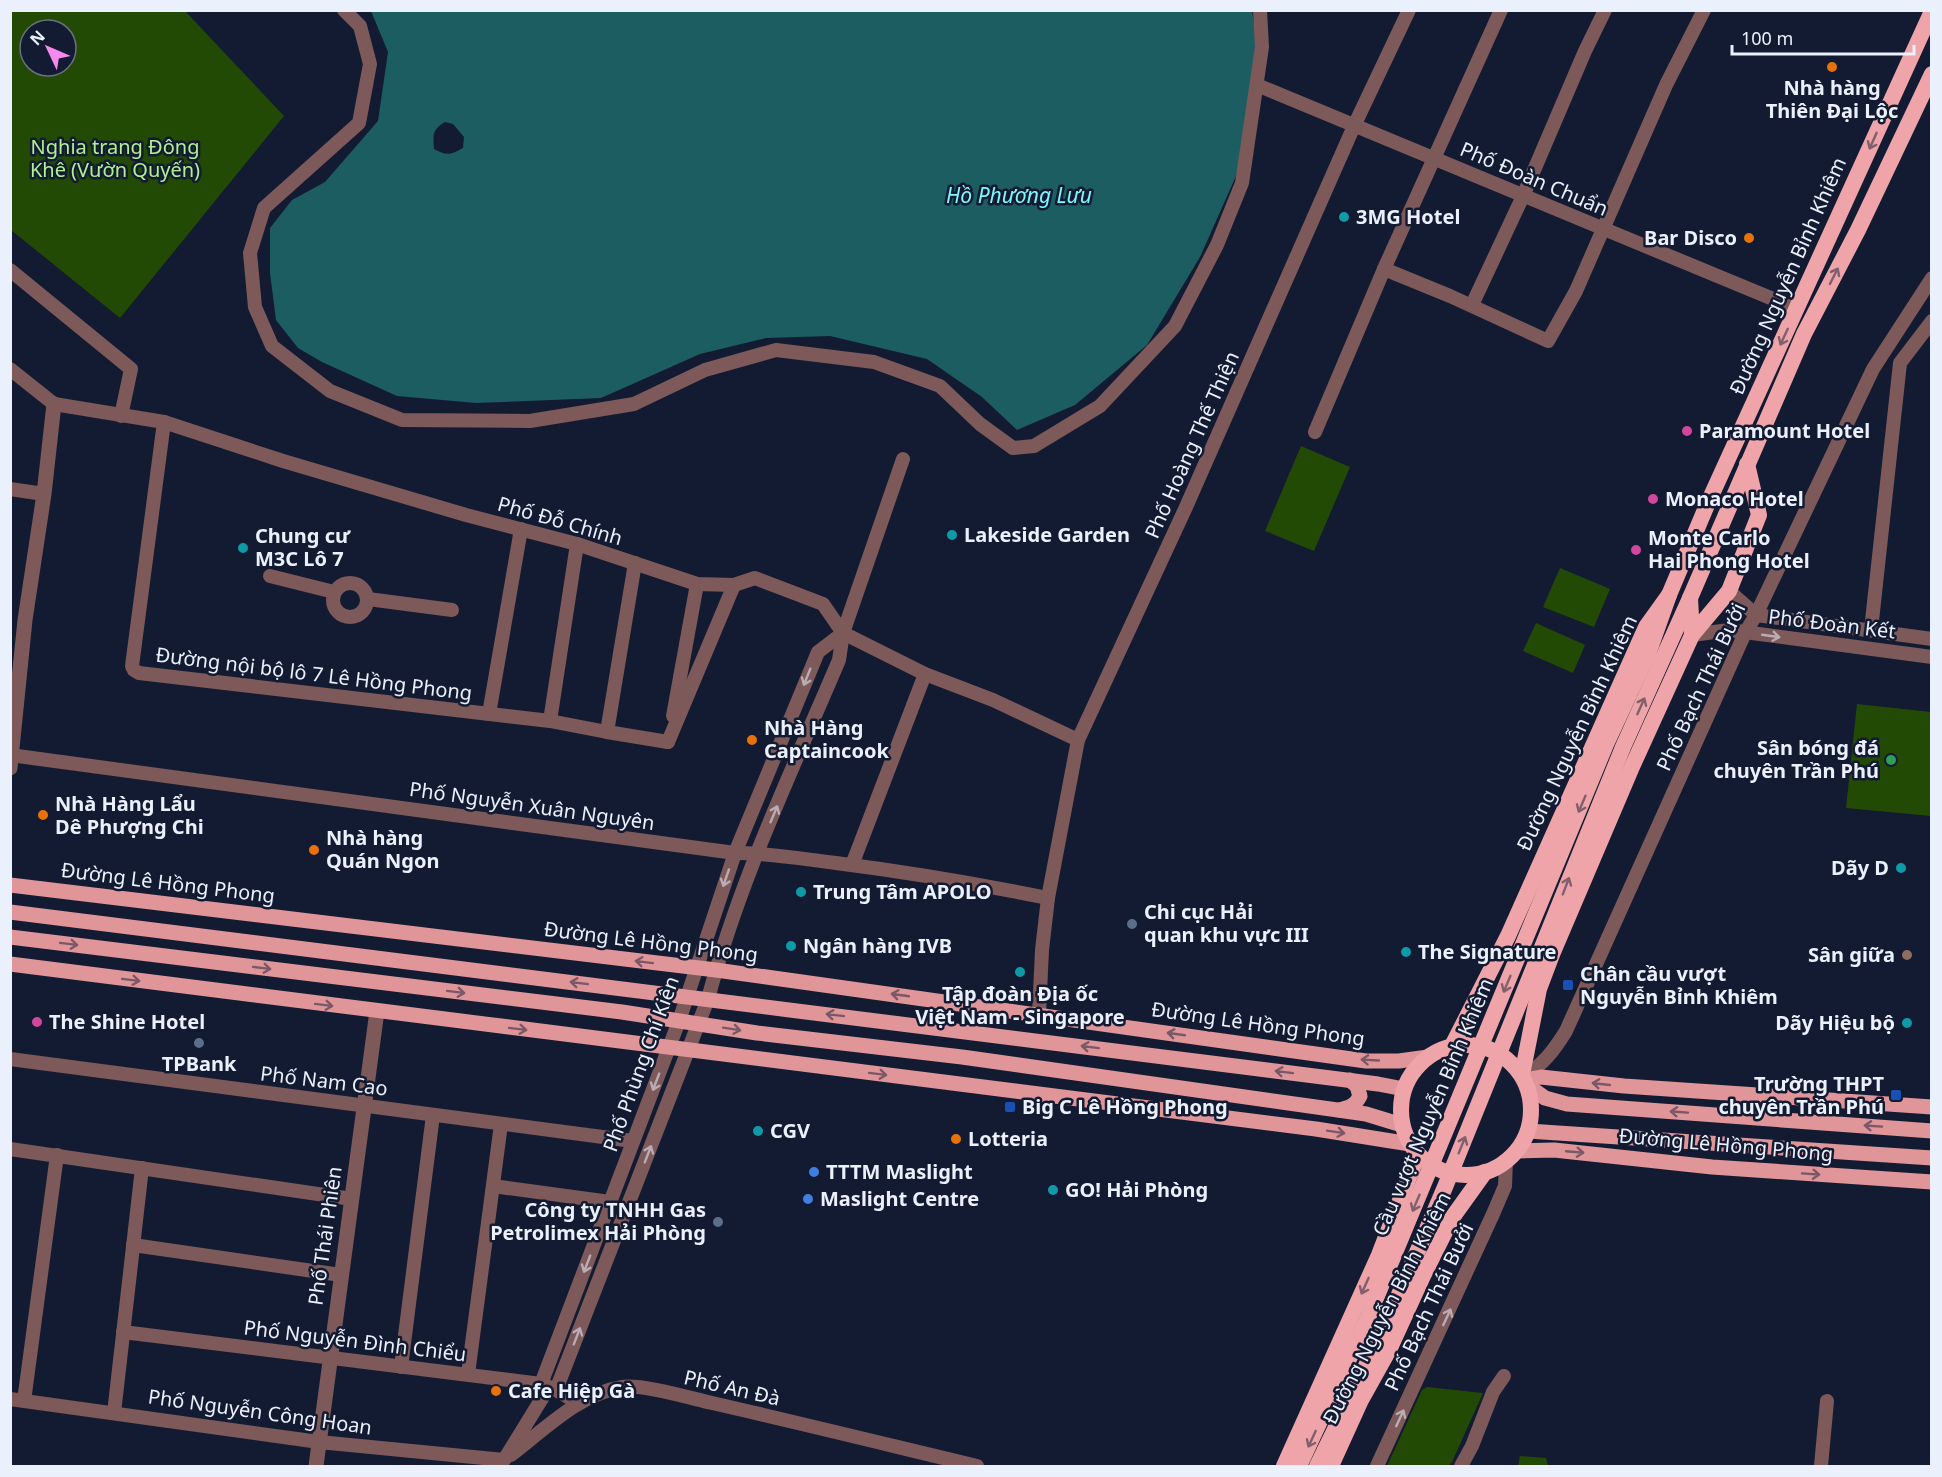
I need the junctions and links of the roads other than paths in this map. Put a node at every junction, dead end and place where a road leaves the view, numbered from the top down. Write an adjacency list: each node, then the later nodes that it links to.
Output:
1 (344, 10): 9 (street)
2 (1260, 10): 9 (street)
3 (1409, 10): 10 (street, Phố Hoàng Thế Thiện)
4 (1501, 10): 11 (street)
5 (1605, 10): 12 (street)
6 (1704, 10): 13 (street)
7 (1932, 11): 18 (highway, Đường Nguyễn Bỉnh Khiêm, one-way to 18)
8 (1932, 74): 26 (highway, Cầu vượt Nguyễn Bỉnh Khiêm, one-way to 8)
9 (1257, 85): 10 (street, Phố Đoàn Chuẩn)
10 (1354, 126): 11 (street, Phố Đoàn Chuẩn); 52 (street, Phố Hoàng Thế Thiện)
11 (1434, 159): 12 (street, Phố Đoàn Chuẩn); 14 (street)
12 (1523, 196): 13 (street, Phố Đoàn Chuẩn); 17 (street)
13 (1604, 230): 17 (street); 18 (street, Phố Đoàn Chuẩn)
14 (1384, 269): 17 (street); 24 (street)
15 (10, 270): 22 (street)
16 (1932, 278): 41 (street, Phố Bạch Thái Bưởi)
17 (1472, 305)
18 (1797, 309): 37 (highway, Đường Nguyễn Bỉnh Khiêm, one-way to 37)
19 (1932, 321): 42 (street)
20 (10, 369): 21 (street, Phố Đỗ Chính)
21 (54, 404): 22 (street, Phố Đỗ Chính); 28 (street)
22 (121, 416): 23 (street, Phố Đỗ Chính)
23 (164, 422): 29 (street, Phố Đỗ Chính); 49 (street, Đường nội bộ lô 7 Lê Hồng Phong)
24 (1315, 432)
25 (903, 459): 43 (street, Phố Phùng Chí Kiên)
26 (1747, 464): 35 (highway); 38 (highway, Cầu vượt Nguyễn Bỉnh Khiêm)
27 (10, 489): 28 (street)
28 (44, 494): 54 (street)
29 (521, 529): 30 (street, Phố Đỗ Chính); 49 (street, Đường nội bộ lô 7 Lê Hồng Phong)
30 (577, 544): 31 (street, Phố Đỗ Chính); 50 (street)
31 (635, 563): 33 (street, Phố Đỗ Chính); 51 (street)
32 (270, 576): 36 (street)
33 (697, 584): 34 (street, Phố Đỗ Chính); 53 (street)
34 (734, 585): 43 (street, Phố Đỗ Chính); 53 (street)
35 (1729, 591): 41 (street, Phố Đoàn Kết); 45 (highway)
36 (334, 592): 39 (street); 39 (street)
37 (1669, 595): 61 (highway, Đường Nguyễn Bỉnh Khiêm); 127 (highway, Cầu vượt Nguyễn Bỉnh Khiêm, one-way to 127, bridge)
38 (1690, 598): 45 (highway); 128 (highway, Cầu vượt Nguyễn Bỉnh Khiêm, one-way to 38, bridge)
39 (368, 600): 40 (street)
40 (452, 610)
41 (1756, 615): 42 (street, Phố Đoàn Kết); 44 (street, Phố Bạch Thái Bưởi)
42 (1871, 630): 46 (street, Phố Đoàn Kết)
43 (843, 633): 48 (street, Phố Đỗ Chính); 55 (street, Phố Phùng Chí Kiên, one-way to 55); 56 (street, Phố Phùng Chí Kiên, one-way to 43)
44 (1745, 633): 45 (street, Phố Đoàn Kết); 47 (street, Phố Đoàn Kết, one-way to 47); 79 (street, Phố Bạch Thái Bưởi)
45 (1692, 634): 63 (highway)
46 (1932, 639)
47 (1932, 657)
48 (925, 674): 52 (street, Phố Đỗ Chính); 57 (street)
49 (489, 714): 50 (street, Đường nội bộ lô 7 Lê Hồng Phong)
50 (550, 721): 51 (street, Đường nội bộ lô 7 Lê Hồng Phong)
51 (607, 732): 53 (street, Đường nội bộ lô 7 Lê Hồng Phong)
52 (1078, 740): 59 (street, Phố Hoàng Thế Thiện)
53 (668, 742)
54 (11, 759): 55 (street, Phố Nguyễn Xuân Nguyên)
55 (735, 853): 56 (street, Phố Nguyễn Xuân Nguyên); 65 (street, Phố Phùng Chí Kiên, one-way to 65)
56 (757, 853): 57 (street, Phố Nguyễn Xuân Nguyên); 66 (street, Phố Phùng Chí Kiên)
57 (852, 865): 59 (street, Phố Nguyễn Xuân Nguyên)
58 (10, 885): 65 (main road, Đường Lê Hồng Phong, one-way to 58)
59 (1048, 898): 70 (street, Phố Hoàng Thế Thiện)
60 (10, 912): 67 (main road, one-way to 60)
61 (1508, 936): 63 (highway); 73 (highway, Đường Nguyễn Bỉnh Khiêm)
62 (10, 937): 71 (main road, one-way to 71)
63 (1552, 952): 79 (highway)
64 (10, 964): 69 (main road, one-way to 69)
65 (696, 969): 66 (main road, Đường Lê Hồng Phong); 67 (street, Phố Phùng Chí Kiên)
66 (716, 970): 68 (street, Phố Phùng Chí Kiên); 70 (main road, Đường Lê Hồng Phong, one-way to 66)
67 (688, 997): 68 (main road); 71 (street, Phố Phùng Chí Kiên)
68 (708, 999): 72 (street, Phố Phùng Chí Kiên); 78 (main road, one-way to 68)
69 (377, 1011): 74 (main road, one-way to 74); 83 (street, Phố Thái Phiên)
70 (1039, 1014): 76 (main road, Đường Lê Hồng Phong, one-way to 70)
71 (679, 1020): 72 (main road); 74 (street, Phố Phùng Chí Kiên)
72 (698, 1023): 75 (street, Phố Phùng Chí Kiên); 80 (main road, one-way to 80)
73 (1452, 1046): 76 (highway); 79 (highway)
74 (668, 1047): 75 (main road); 93 (street, Phố Phùng Chí Kiên, one-way to 93)
75 (689, 1050): 86 (main road, one-way to 86); 105 (street, Phố Phùng Chí Kiên, one-way to 75)
76 (1428, 1057): 81 (highway)
77 (10, 1059): 83 (street, Phố Nam Cao)
78 (1350, 1080): 81 (main road); 85 (main road)
79 (1524, 1080): 82 (main road, one-way to 79); 88 (main road, Đường Lê Hồng Phong, one-way to 79); 91 (highway)
80 (1176, 1087): 85 (main road); 86 (main road)
81 (1404, 1089): 90 (highway)
82 (1791, 1097): 84 (main road); 88 (main road)
83 (364, 1106): 87 (street, Phố Nam Cao); 107 (street, Phố Thái Phiên)
84 (1932, 1107)
85 (1340, 1110): 90 (main road)
86 (1173, 1111): 96 (main road, one-way to 96)
87 (433, 1115): 89 (street, Phố Nam Cao); 114 (street)
88 (1786, 1120): 92 (main road, Đường Lê Hồng Phong, one-way to 88)
89 (501, 1124): 93 (street, Phố Nam Cao); 104 (street)
90 (1402, 1125): 96 (highway)
91 (1528, 1131): 94 (main road, Đường Lê Hồng Phong); 98 (highway)
92 (1932, 1131)
93 (633, 1141): 106 (street, Phố Phùng Chí Kiên)
94 (1780, 1147): 99 (main road, Đường Lê Hồng Phong); 101 (main road)
95 (10, 1149): 97 (street)
96 (1414, 1149): 102 (highway); 109 (highway, Đường Nguyễn Bỉnh Khiêm)
97 (57, 1155): 100 (street); 118 (street)
98 (1511, 1156): 101 (main road, Đường Lê Hồng Phong, one-way to 101); 102 (highway); 130 (street, Phố Bạch Thái Bưởi, one-way to 98)
99 (1932, 1158)
100 (142, 1168): 107 (street); 108 (street)
101 (1776, 1171): 103 (main road, Đường Lê Hồng Phong, one-way to 103)
102 (1485, 1172): 111 (highway, Đường Nguyễn Bỉnh Khiêm)
103 (1932, 1182)
104 (493, 1186): 106 (street); 115 (street)
105 (633, 1193): 106 (street); 117 (street, Phố Phùng Chí Kiên, one-way to 105)
106 (612, 1196): 117 (street, Phố Phùng Chí Kiên, one-way to 117)
107 (352, 1199): 110 (street, Phố Thái Phiên)
108 (133, 1245): 110 (street); 112 (street)
109 (1379, 1255): 111 (highway); 126 (highway, Đường Nguyễn Bỉnh Khiêm, one-way to 126)
110 (341, 1275): 113 (street, Phố Thái Phiên)
111 (1423, 1276): 129 (highway, Đường Nguyễn Bỉnh Khiêm)
112 (123, 1332): 113 (street, Phố Nguyễn Đình Chiểu); 121 (street)
113 (330, 1358): 114 (street, Phố Nguyễn Đình Chiểu); 122 (street, Phố Thái Phiên)
114 (401, 1367): 115 (street, Phố Nguyễn Đình Chiểu)
115 (468, 1374): 117 (street, Phố Nguyễn Đình Chiểu)
116 (1504, 1376): 131 (street)
117 (549, 1387): 120 (street, Phố Nguyễn Đình Chiểu); 123 (street)
118 (17, 1400): 121 (street, Phố Nguyễn Công Hoan)
119 (1827, 1401): 132 (street)
120 (578, 1403): 123 (street, Phố An Đà); 125 (street, Phố An Đà)
121 (114, 1413): 122 (street, Phố Nguyễn Công Hoan)
122 (319, 1442): 123 (street, Phố Nguyễn Công Hoan); 124 (street, Phố Thái Phiên)
123 (501, 1463)
124 (316, 1467)
125 (977, 1467)
126 (1284, 1467)
127 (1299, 1467)
128 (1317, 1467)
129 (1331, 1467)
130 (1377, 1467)
131 (1461, 1467)
132 (1821, 1467)

